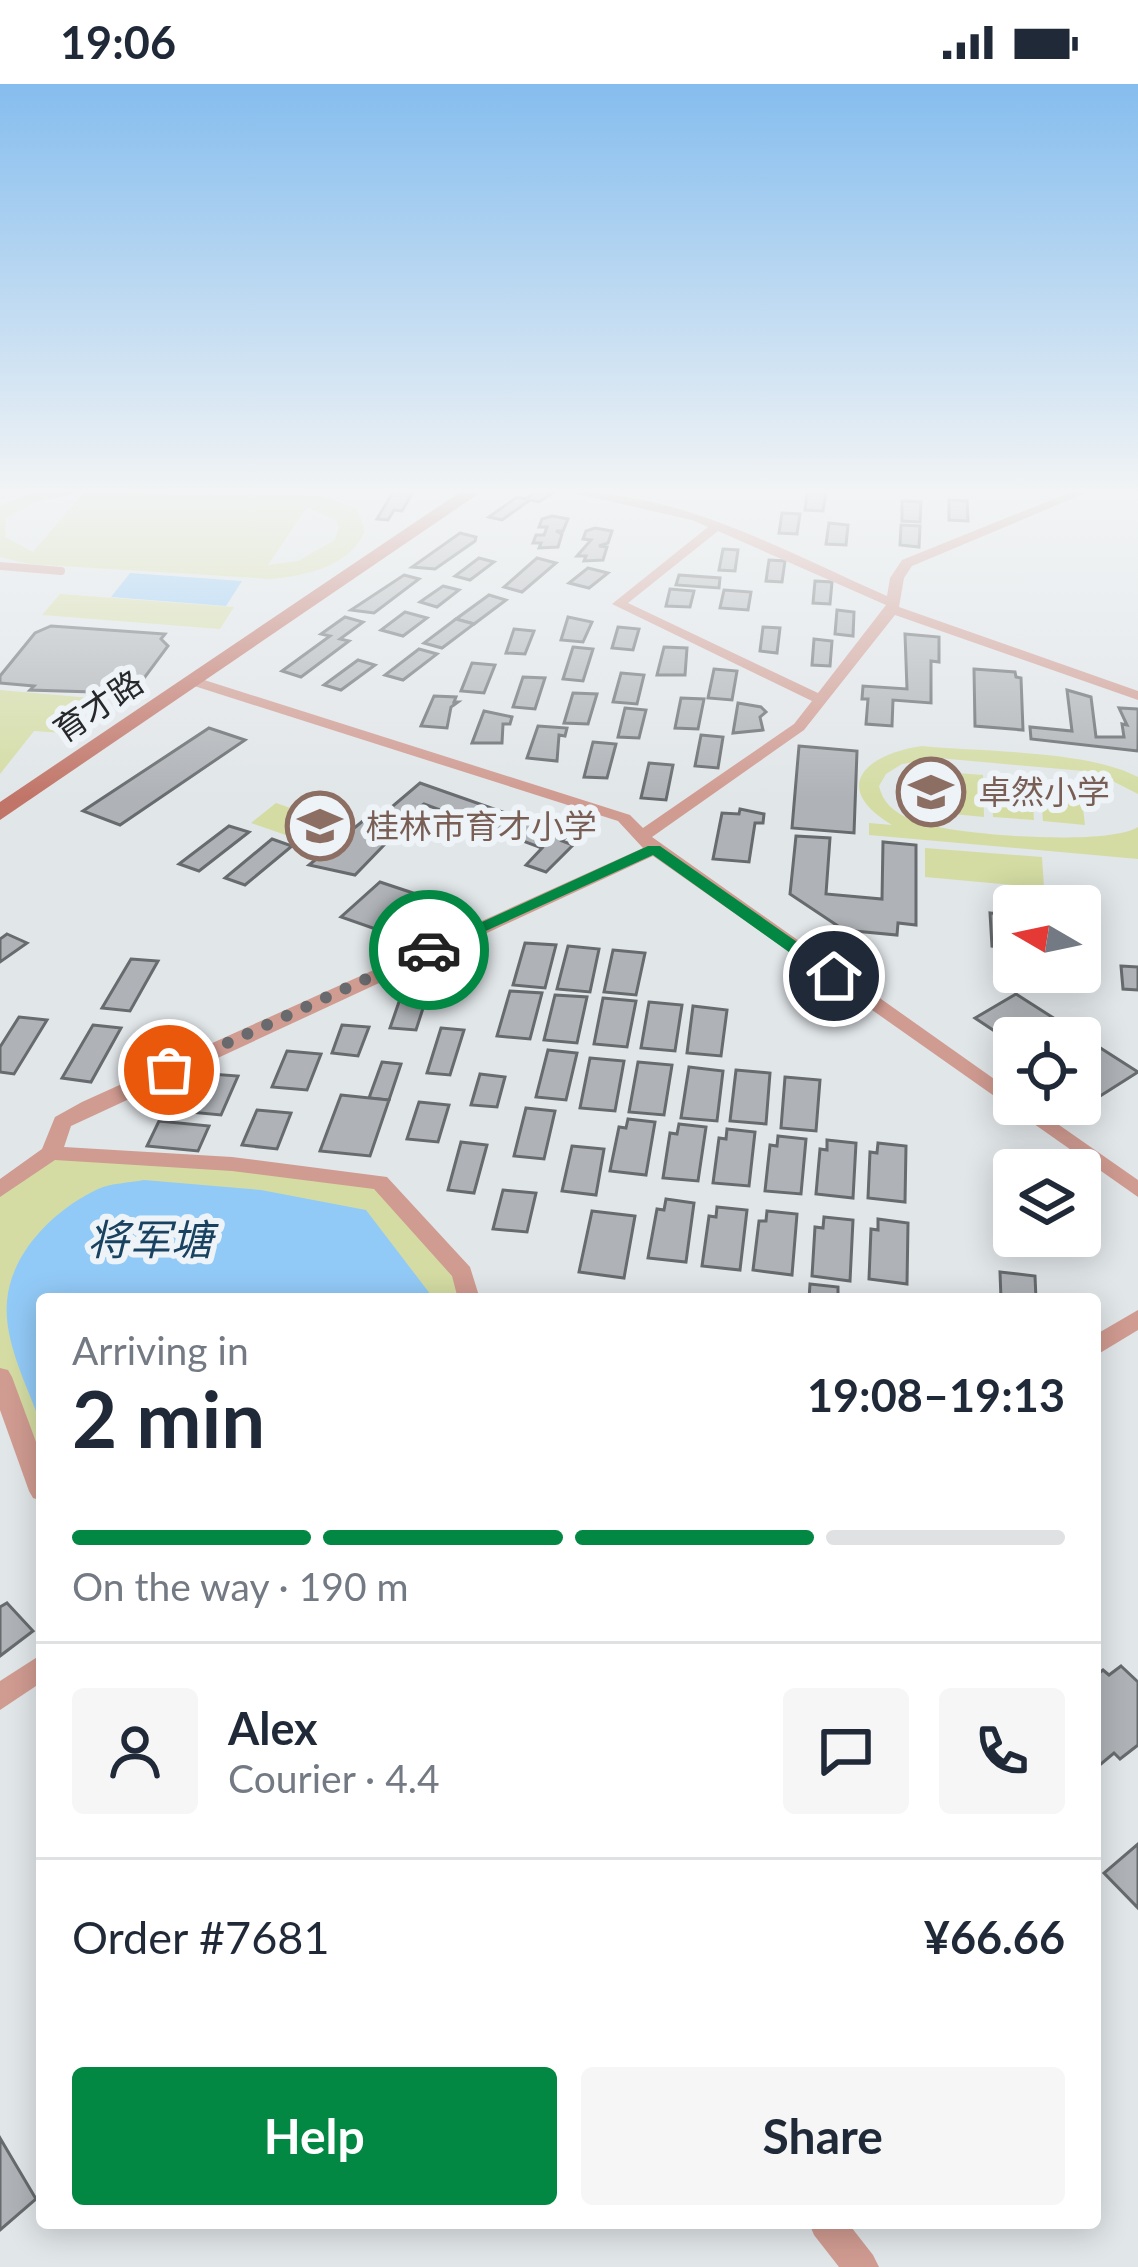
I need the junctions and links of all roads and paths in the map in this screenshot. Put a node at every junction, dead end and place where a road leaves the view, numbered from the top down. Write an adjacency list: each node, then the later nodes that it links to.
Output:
1 (322, 594): 6 (main road, 育才路)
2 (632, 594): 8 (street)
3 (866, 594): 5 (street)
4 (894, 594): 5 (street)
5 (892, 606): 7 (street); 8 (street)
6 (193, 681): 9 (main road, 育才路); 10 (street)
7 (1138, 696)
8 (821, 700): 10 (street)
9 (0, 812)
10 (648, 843): 11 (street); 13 (street)
11 (993, 1088)
12 (1045, 1125): 15 (street)
13 (51, 1153): 14 (street); 16 (street)
14 (0, 1190)
15 (1138, 1190)
16 (467, 1293)
17 (1138, 1319): 18 (street)
18 (1101, 1343)
19 (0, 1377): 20 (street)
20 (36, 1475)
21 (36, 1670): 22 (street)
22 (0, 1697)
23 (831, 2229): 24 (street)
24 (861, 2267)

